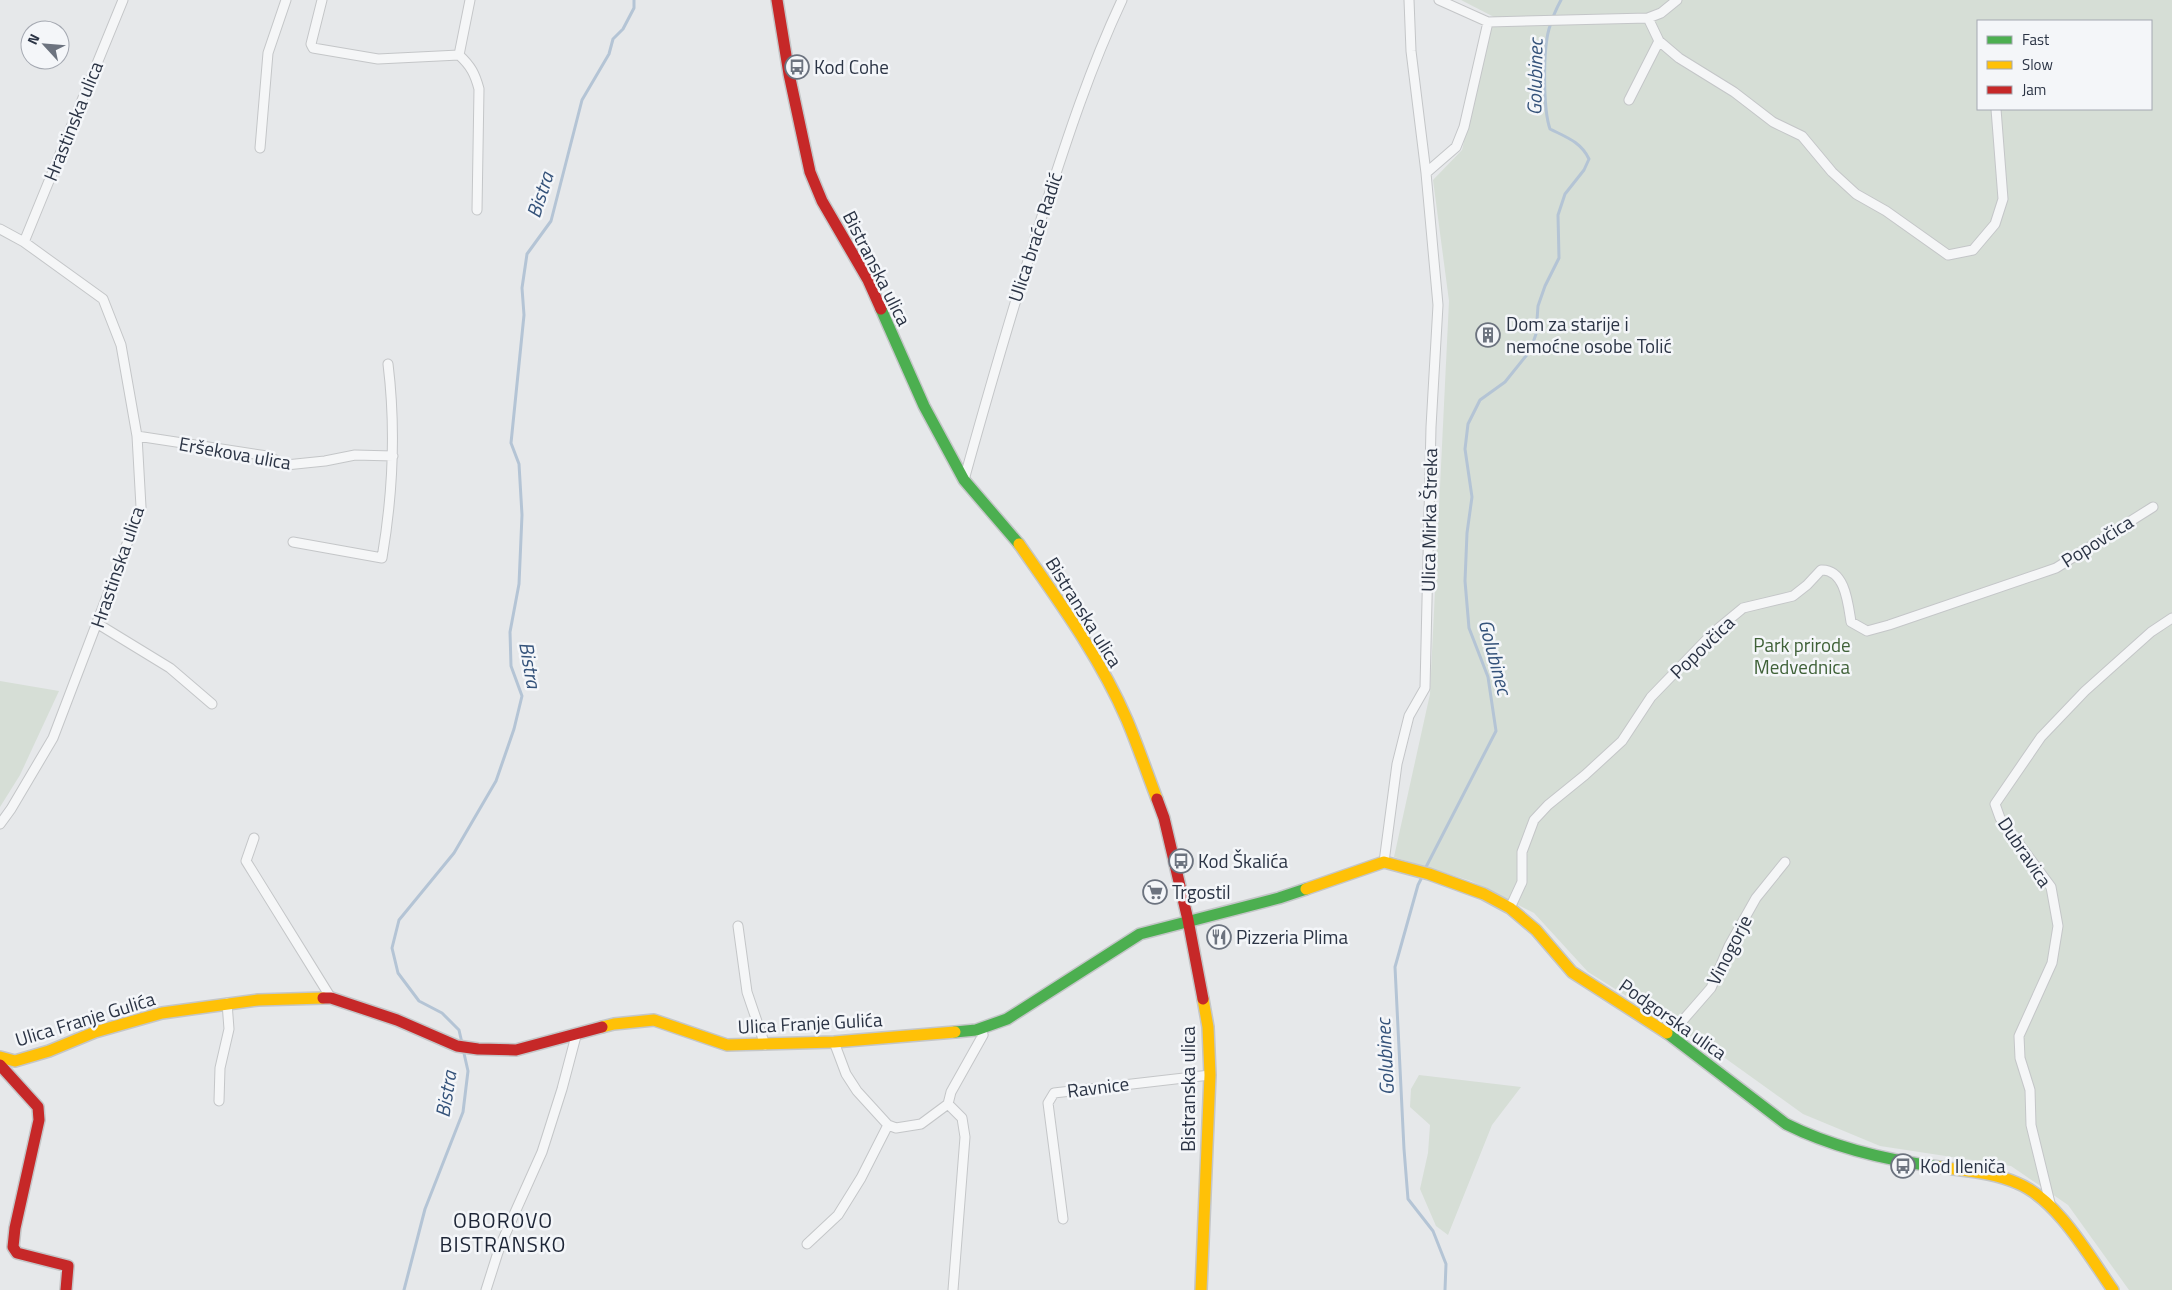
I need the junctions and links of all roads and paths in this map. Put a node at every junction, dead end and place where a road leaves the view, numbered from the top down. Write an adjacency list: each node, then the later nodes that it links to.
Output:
1 (123, 0): 20 (street, Hrastinska ulica)
2 (286, 0): 16 (street)
3 (322, 0): 13 (street)
4 (470, 0): 13 (street)
5 (777, 0): 24 (main road, Bistranska ulica)
6 (1122, 0): 24 (street, Ulica braće Radić)
7 (1409, 0): 17 (street, Ulica Mirka Štreka)
8 (1438, 0): 11 (street)
9 (1677, 0): 10 (street)
10 (1648, 18): 11 (street); 12 (street)
11 (1488, 22): 17 (street)
12 (1659, 41): 14 (street); 15 (street)
13 (459, 55): 18 (street)
14 (1629, 100)
15 (1996, 110)
16 (260, 148)
17 (1426, 173): 32 (street, Ulica Mirka Štreka)
18 (477, 210)
19 (0, 228): 20 (street, Hrastinska ulica)
20 (24, 242): 22 (street, Hrastinska ulica)
21 (388, 364): 23 (street)
22 (137, 436): 23 (street, Eršekova ulica); 28 (street, Hrastinska ulica)
23 (393, 456): 26 (street)
24 (964, 480): 35 (main road, Bistranska ulica)
25 (2153, 507): 34 (street, Popovčica)
26 (293, 542)
27 (2172, 618): 50 (street, Dubravica)
28 (98, 624): 29 (street); 30 (street, Hrastinska ulica)
29 (212, 704)
30 (0, 824)
31 (254, 838): 37 (street)
32 (1384, 862): 34 (main road, Podgorska ulica); 35 (main road)
33 (1785, 862): 40 (street, Vinogorje)
34 (1510, 908): 40 (main road, Podgorska ulica)
35 (1188, 920): 39 (main road, Ulica Franje Gulića); 46 (main road, Bistranska ulica)
36 (738, 926): 43 (street)
37 (331, 998): 38 (main road, Ulica Franje Gulića); 41 (main road, Ulica Franje Gulića)
38 (227, 1003): 44 (main road, Ulica Franje Gulića); 47 (street)
39 (976, 1030): 42 (main road, Ulica Franje Gulića); 48 (street)
40 (1670, 1035): 50 (main road, Podgorska ulica)
41 (576, 1036): 43 (main road, Ulica Franje Gulića); 54 (street)
42 (834, 1042): 43 (main road, Ulica Franje Gulića); 49 (street)
43 (765, 1045)
44 (0, 1057)
45 (0, 1065): 53 (main road)
46 (1210, 1075): 51 (street, Ravnice); 56 (main road, Bistranska ulica)
47 (219, 1101)
48 (948, 1104): 49 (street); 55 (street)
49 (888, 1124): 52 (street)
50 (2051, 1207): 57 (main road, Podgorska ulica)
51 (1063, 1219)
52 (807, 1244)
53 (66, 1290)
54 (486, 1290)
55 (952, 1290)
56 (1201, 1290)
57 (2113, 1290)

